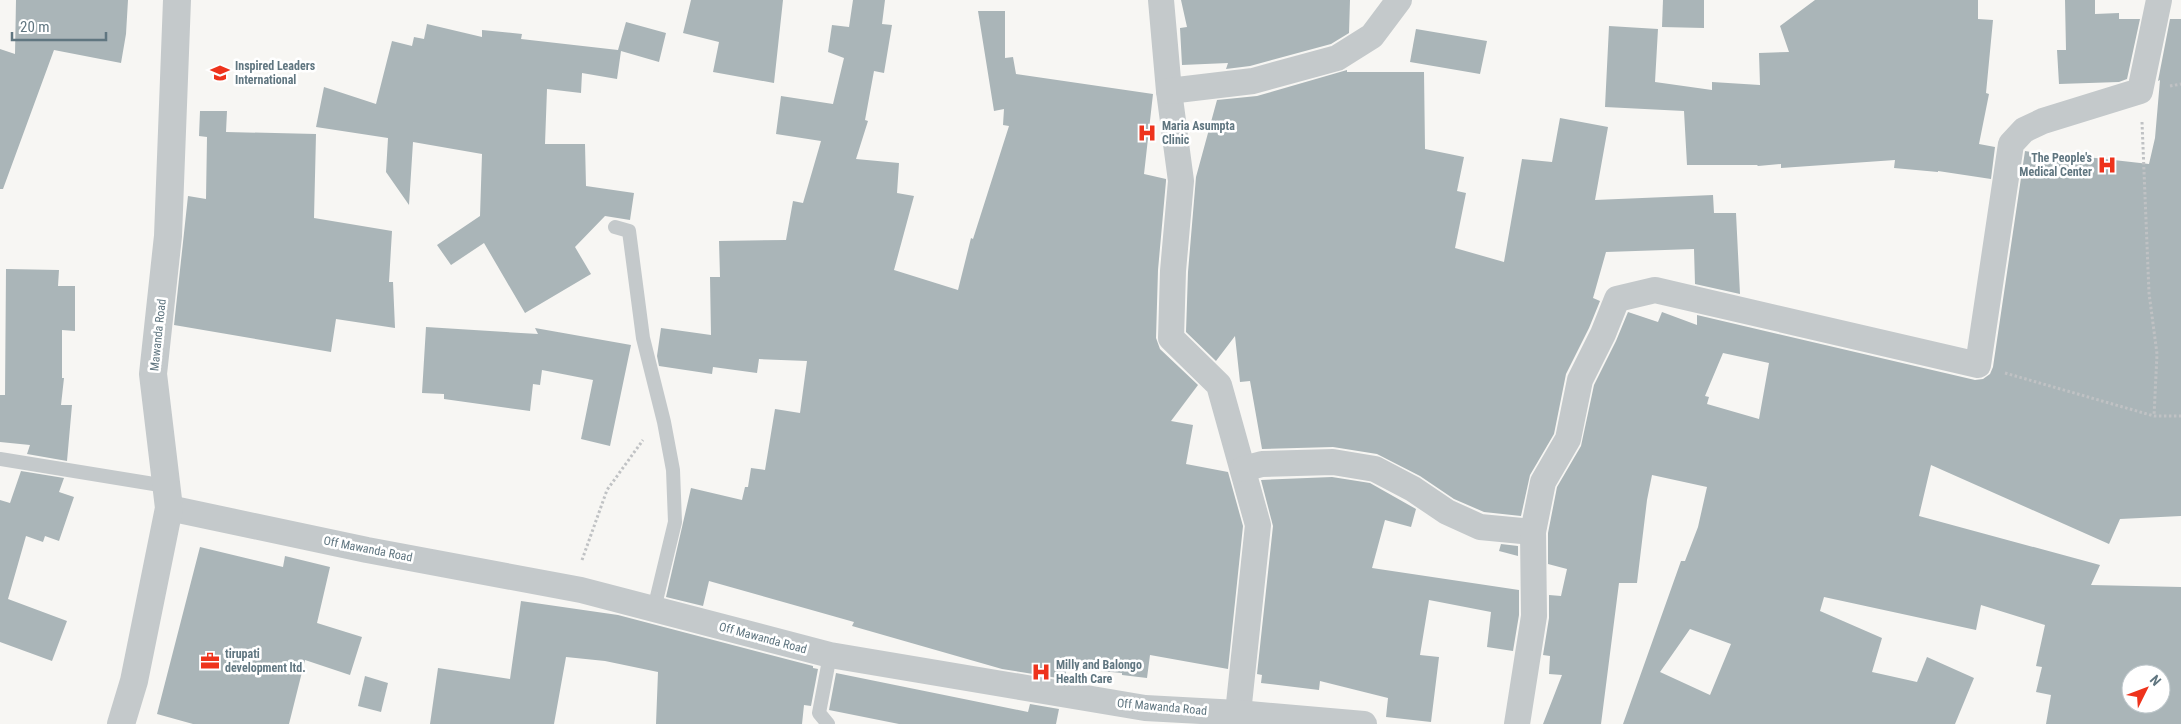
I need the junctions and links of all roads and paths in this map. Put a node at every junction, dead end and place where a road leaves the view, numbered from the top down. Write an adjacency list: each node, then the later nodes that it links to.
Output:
1 (177, 0): 14 (street, Mawanda Road)
2 (1160, 0): 5 (street)
3 (1399, 0): 5 (street)
4 (2159, 0): 6 (street)
5 (1169, 91): 13 (street)
6 (2140, 91): 8 (street); 10 (path)
7 (616, 227): 9 (lane)
8 (1978, 365): 10 (path); 15 (street)
9 (662, 413): 16 (path); 17 (lane)
10 (2154, 416): 11 (path)
11 (2181, 416)
12 (0, 459): 14 (lane)
13 (1242, 469): 15 (street); 19 (street)
14 (168, 497): 16 (street, Off Mawanda Road); 20 (street, Mawanda Road)
15 (1533, 532): 23 (street)
16 (565, 587): 17 (street, Off Mawanda Road)
17 (654, 609): 18 (street, Off Mawanda Road)
18 (830, 655): 19 (street, Off Mawanda Road); 21 (lane)
19 (1238, 713): 22 (street, Off Mawanda Road)
20 (121, 724)
21 (828, 724)
22 (1364, 724)
23 (1517, 724)

